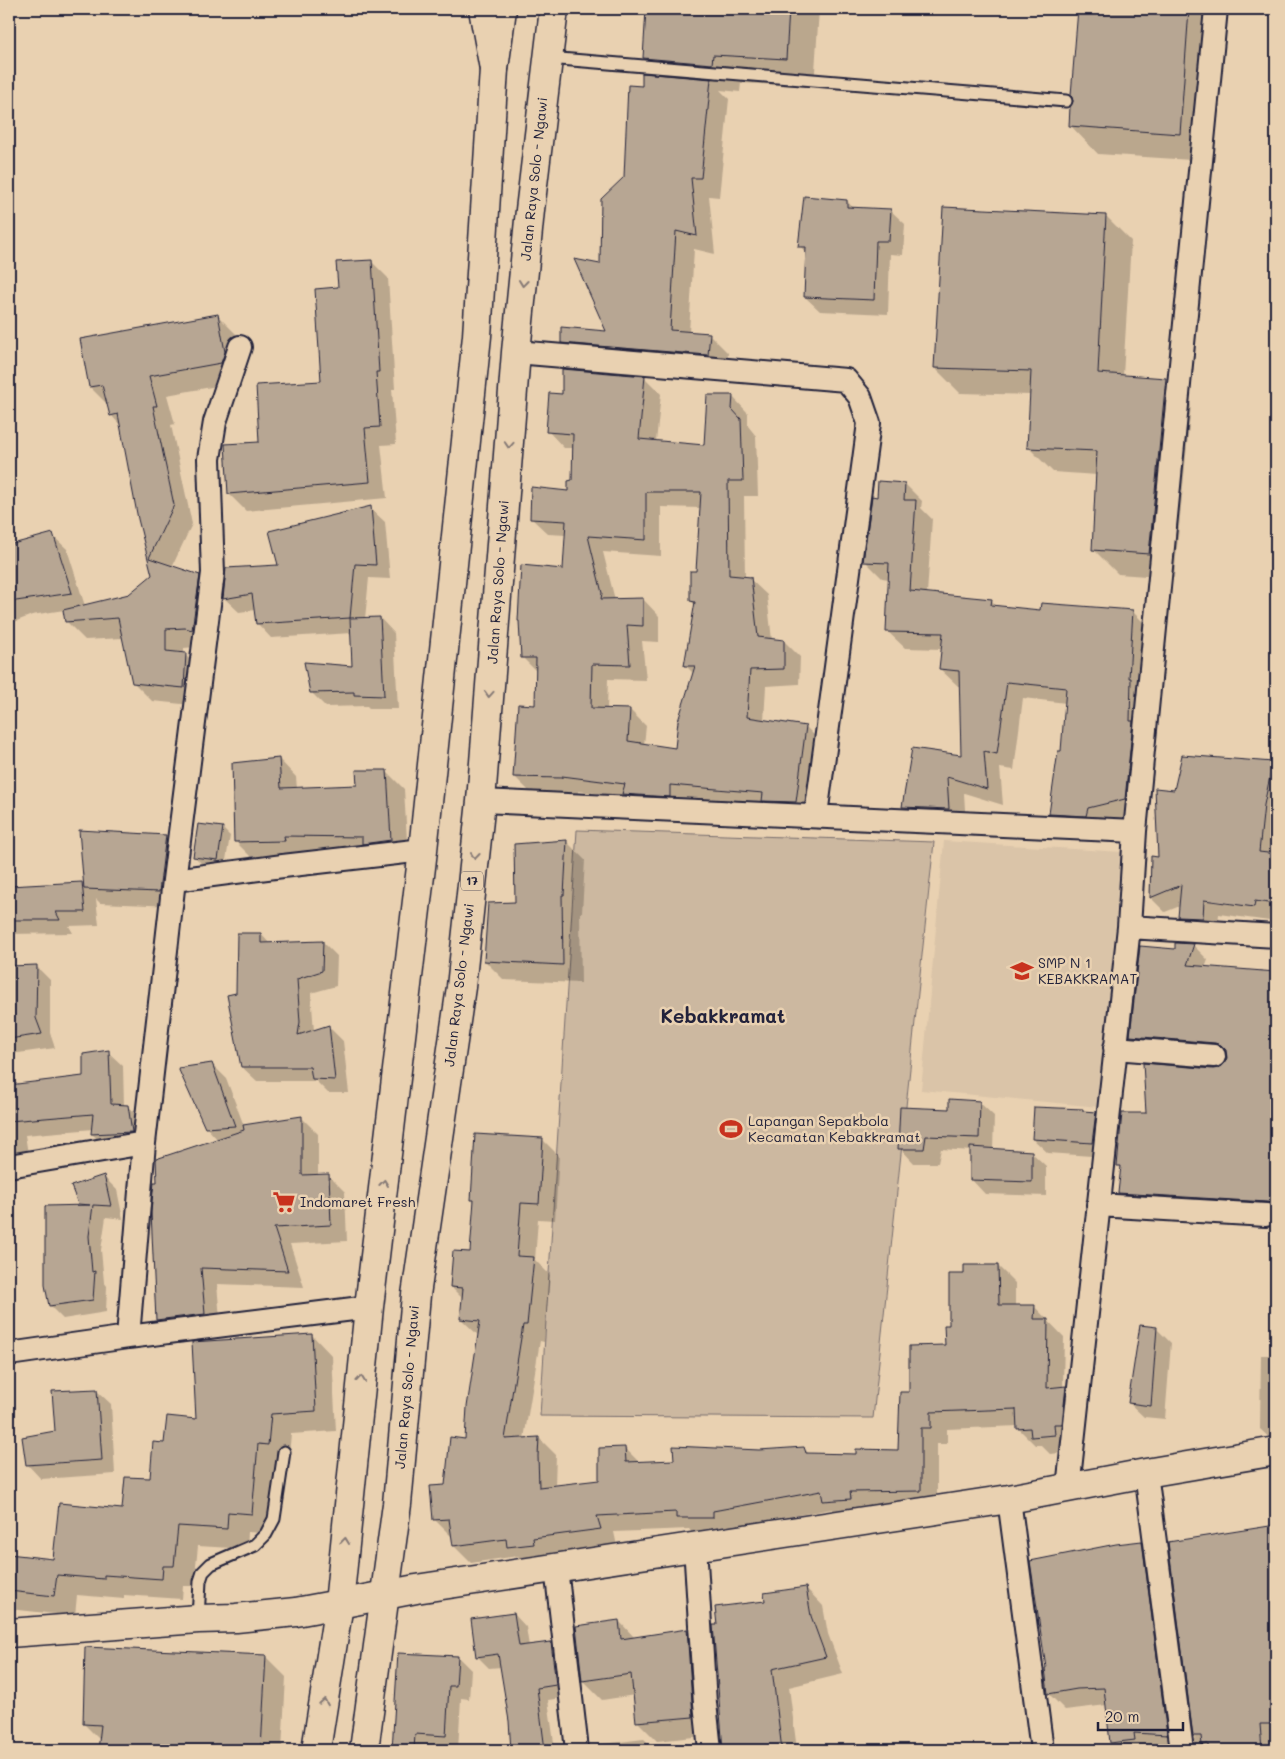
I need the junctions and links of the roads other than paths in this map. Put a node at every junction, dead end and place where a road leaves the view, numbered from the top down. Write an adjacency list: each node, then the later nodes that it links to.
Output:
1 (483, 9): 6 (main road)
2 (502, 9): 6 (main road)
3 (554, 9): 5 (main road, Jalan Raya Solo - Ngawi / 17)
4 (1216, 9): 12 (street)
5 (548, 58): 7 (lane); 9 (main road, Jalan Raya Solo - Ngawi / 17, one-way to 9)
6 (494, 70): 13 (main road)
7 (1066, 101)
8 (240, 347): 14 (street)
9 (516, 352): 10 (main road, Jalan Raya Solo - Ngawi / 17, one-way to 10); 11 (street)
10 (481, 800): 11 (street); 33 (main road, Jalan Raya Solo - Ngawi / 17, one-way to 33)
11 (816, 816): 12 (street)
12 (1135, 831): 15 (street)
13 (423, 850): 14 (street); 23 (main road, one-way to 13)
14 (174, 880): 19 (street)
15 (1128, 927): 16 (street); 17 (street)
16 (1276, 936)
17 (1115, 1048): 18 (street); 21 (street)
18 (1214, 1056)
19 (144, 1143): 20 (street); 24 (street)
20 (9, 1166)
21 (1098, 1205): 22 (street); 29 (street)
22 (1266, 1215)
23 (369, 1307): 24 (street); 34 (main road, one-way to 23)
24 (128, 1337): 25 (street)
25 (9, 1354)
26 (1276, 1451): 28 (main road)
27 (284, 1452): 35 (lane)
28 (1146, 1473): 29 (main road); 42 (street)
29 (1068, 1488): 30 (main road)
30 (1009, 1499): 31 (main road); 41 (street)
31 (695, 1546): 32 (main road); 40 (street)
32 (556, 1568): 33 (main road); 39 (street)
33 (385, 1594): 34 (main road); 38 (main road, Jalan Raya Solo - Ngawi / 17)
34 (339, 1604): 35 (main road); 37 (main road, one-way to 34)
35 (198, 1619): 36 (main road)
36 (9, 1632)
37 (316, 1750)
38 (364, 1750)
39 (578, 1750)
40 (710, 1750)
41 (1042, 1750)
42 (1182, 1750)

